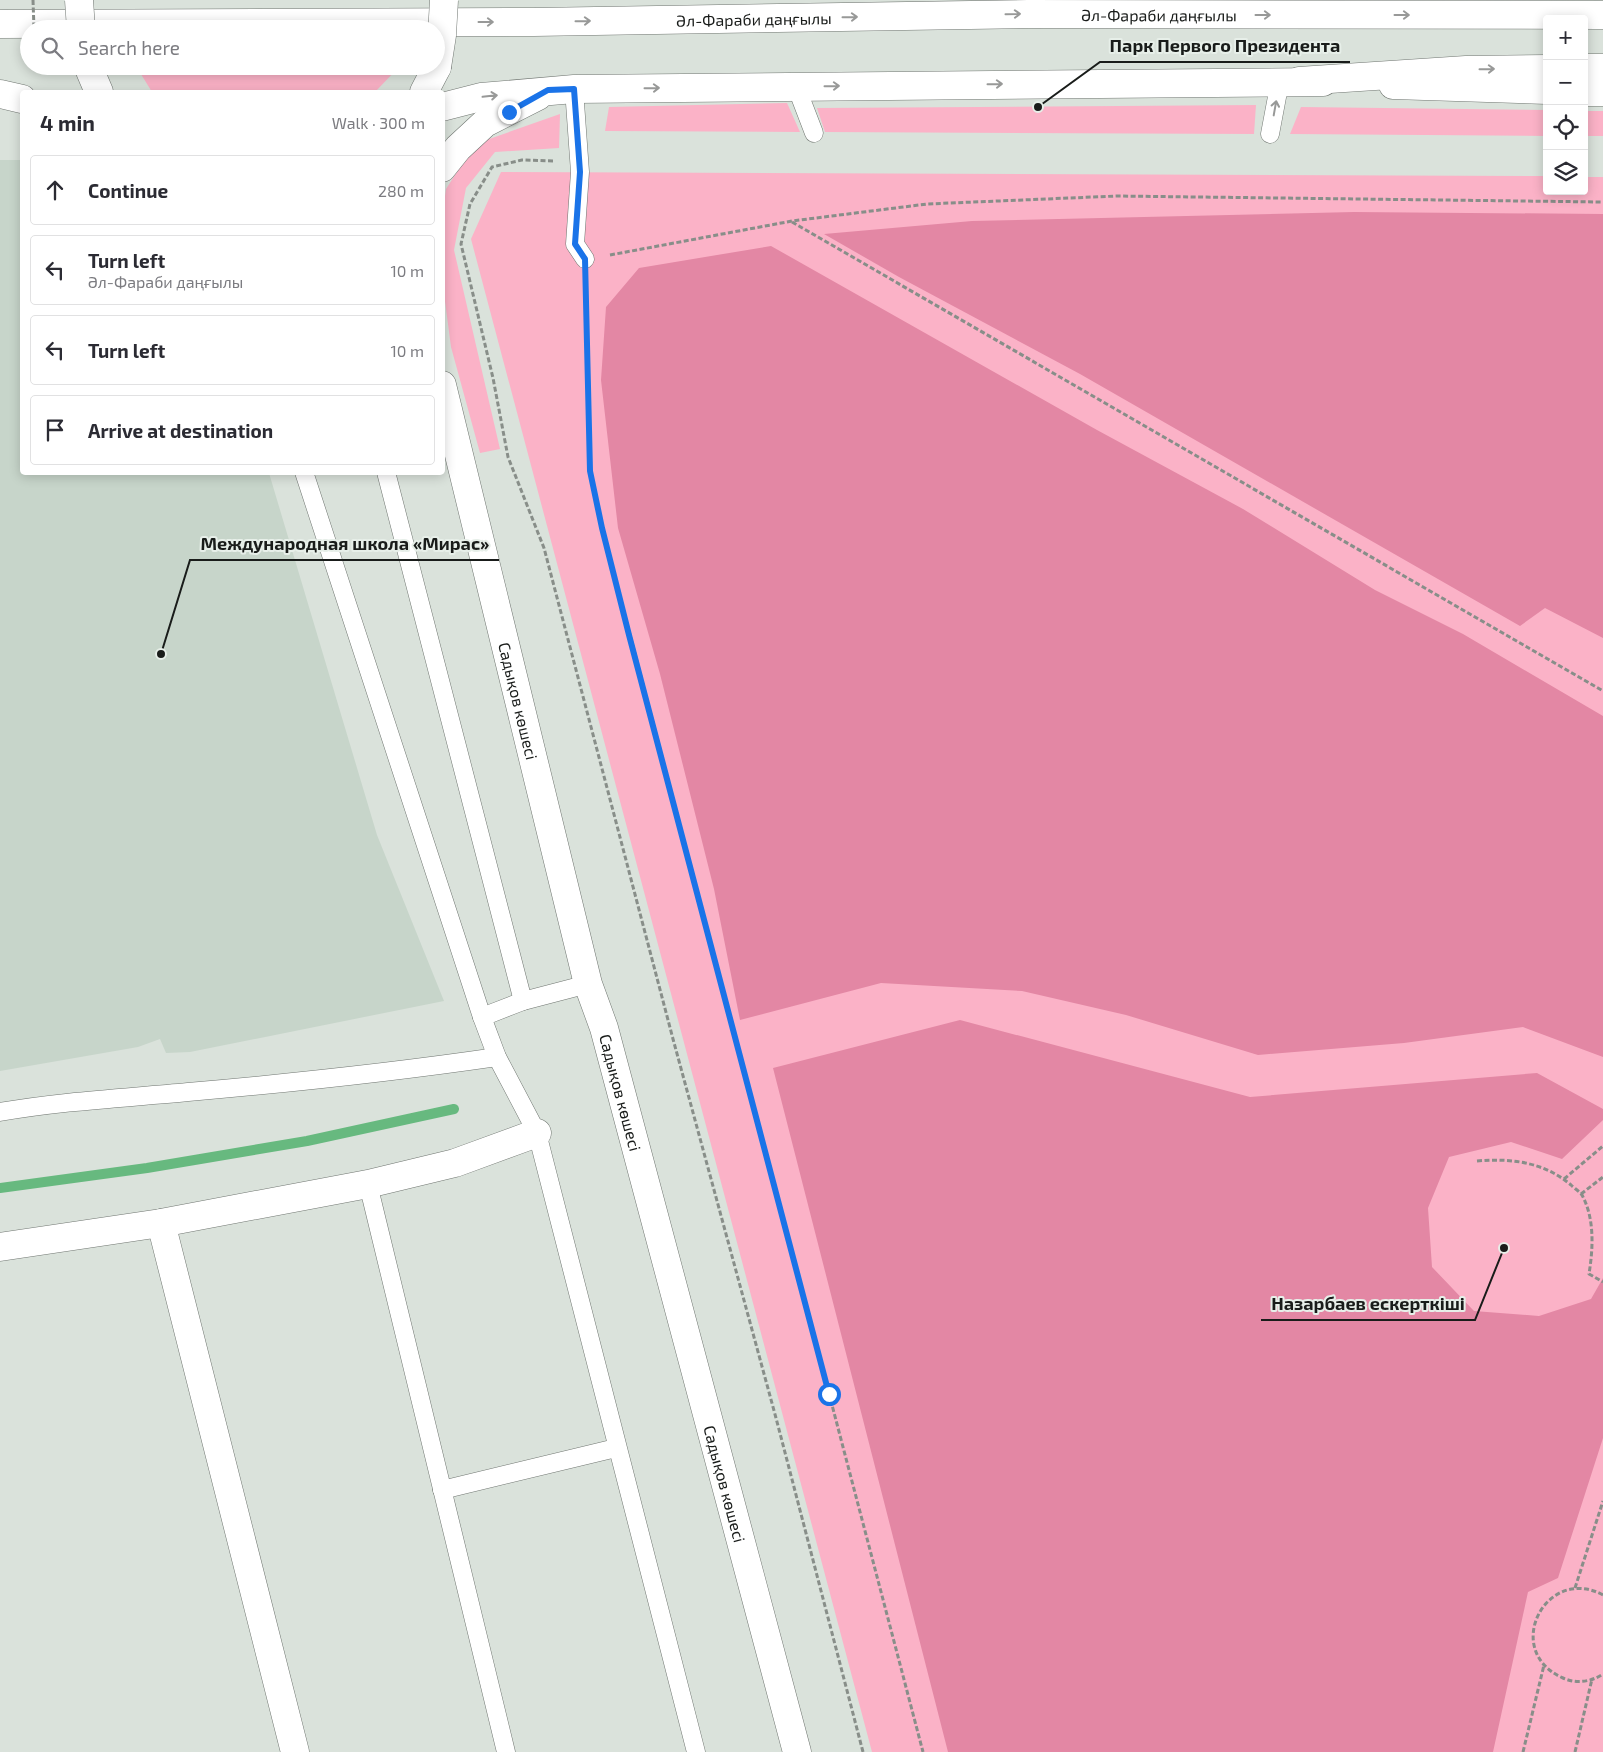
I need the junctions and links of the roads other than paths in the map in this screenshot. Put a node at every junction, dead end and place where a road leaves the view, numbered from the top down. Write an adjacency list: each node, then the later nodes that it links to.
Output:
1 (79, 0): 4 (street, bridge)
2 (444, 0): 5 (street, bridge)
3 (1603, 15): 6 (street, Әл-Фараби даңғылы, one-way to 3)
4 (80, 20)
5 (443, 20)
6 (445, 22)
7 (0, 24): 8 (street, Әл-Фараби даңғылы, one-way to 8)
8 (20, 24)
9 (1588, 68): 10 (street)
10 (1603, 68)
11 (1543, 69): 13 (street, one-way to 11)
12 (432, 75): 15 (street)
13 (1289, 81): 14 (street, one-way to 13); 17 (street); 24 (lane, one-way to 13)
14 (796, 86): 16 (street, one-way to 14); 23 (lane)
15 (425, 90)
16 (561, 90): 22 (street, one-way to 16); 25 (street); 26 (lane)
17 (1543, 90)
18 (1588, 92): 19 (street)
19 (1603, 92)
20 (0, 94): 21 (street)
21 (20, 99)
22 (445, 106)
23 (814, 132)
24 (1270, 134)
25 (445, 164)
26 (585, 259)
27 (445, 404): 28 (street, Садықов көшесі)
28 (448, 422): 31 (street, Садықов көшесі)
29 (305, 475): 33 (lane)
30 (387, 475): 32 (lane)
31 (588, 984): 32 (lane); 45 (street, Садықов көшесі)
32 (523, 1001): 33 (lane)
33 (482, 1016): 34 (lane)
34 (497, 1058): 35 (lane); 36 (lane)
35 (0, 1112)
36 (537, 1133): 37 (street); 40 (lane)
37 (368, 1184): 38 (street); 41 (lane)
38 (161, 1223): 39 (street); 42 (street)
39 (0, 1247)
40 (616, 1448): 41 (lane); 44 (lane)
41 (442, 1490): 43 (lane)
42 (295, 1752)
43 (506, 1752)
44 (696, 1752)
45 (797, 1752)

